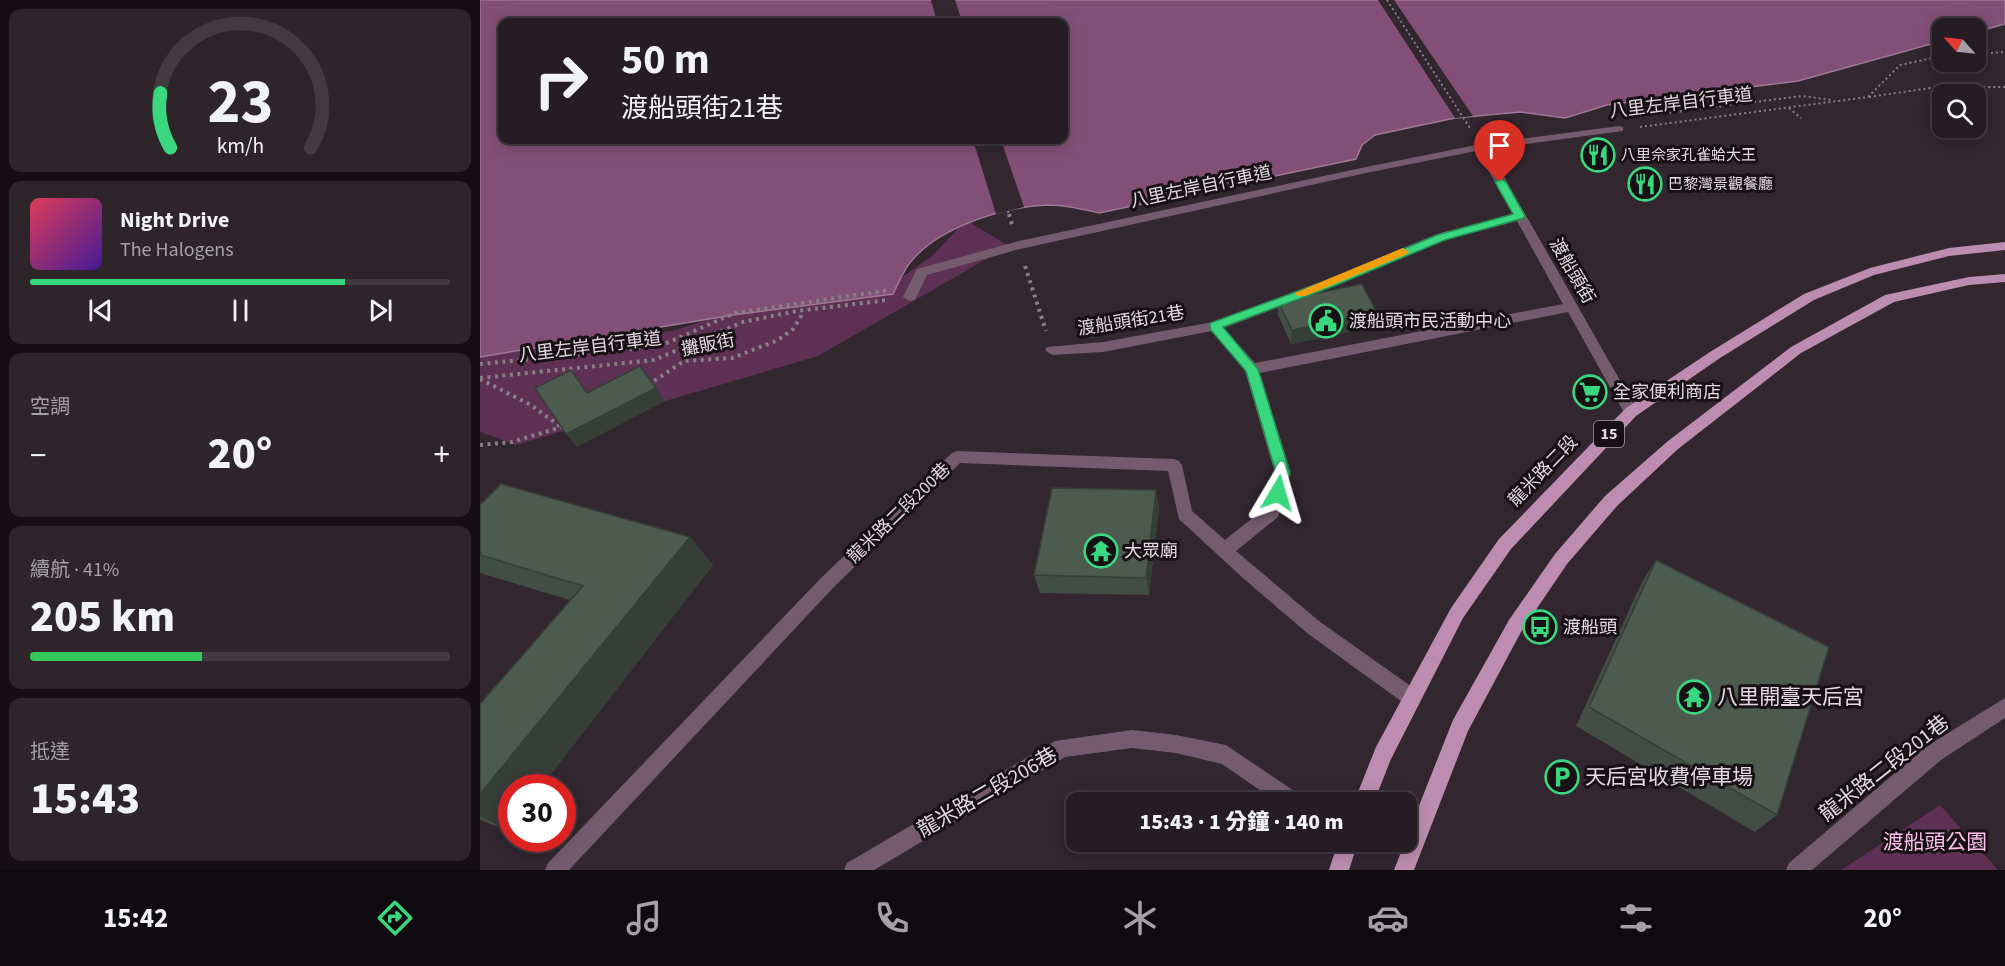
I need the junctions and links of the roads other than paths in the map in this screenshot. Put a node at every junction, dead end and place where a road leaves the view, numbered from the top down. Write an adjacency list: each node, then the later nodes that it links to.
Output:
1 (1619, 129): 2 (street, 八里左岸自行車道)
2 (1481, 147): 3 (street, 渡船頭街); 6 (street, 八里左岸自行車道)
3 (1520, 216): 7 (street, 渡船頭街); 8 (street, 渡船頭街21巷)
4 (2005, 246): 11 (main road, 龍米路二段 / 15)
5 (2005, 278): 21 (main road)
6 (910, 297)
7 (1573, 307): 10 (street); 11 (street, 渡船頭街)
8 (1215, 326): 9 (street, 渡船頭街21巷); 10 (street)
9 (1052, 350)
10 (1252, 369): 12 (street)
11 (1631, 412): 13 (main road, 龍米路二段 / 15)
12 (1226, 549): 13 (street, 龍米路二段200巷); 18 (street, 龍米路二段200巷)
13 (1412, 698): 16 (main road, 龍米路二段 / 15)
14 (2005, 707): 22 (street, 龍米路二段201巷)
15 (1279, 792): 19 (street, 龍米路二段206巷)
16 (1368, 792)
17 (1345, 852): 20 (main road)
18 (555, 870)
19 (854, 870)
20 (1339, 870)
21 (1404, 870)
22 (1796, 870)

